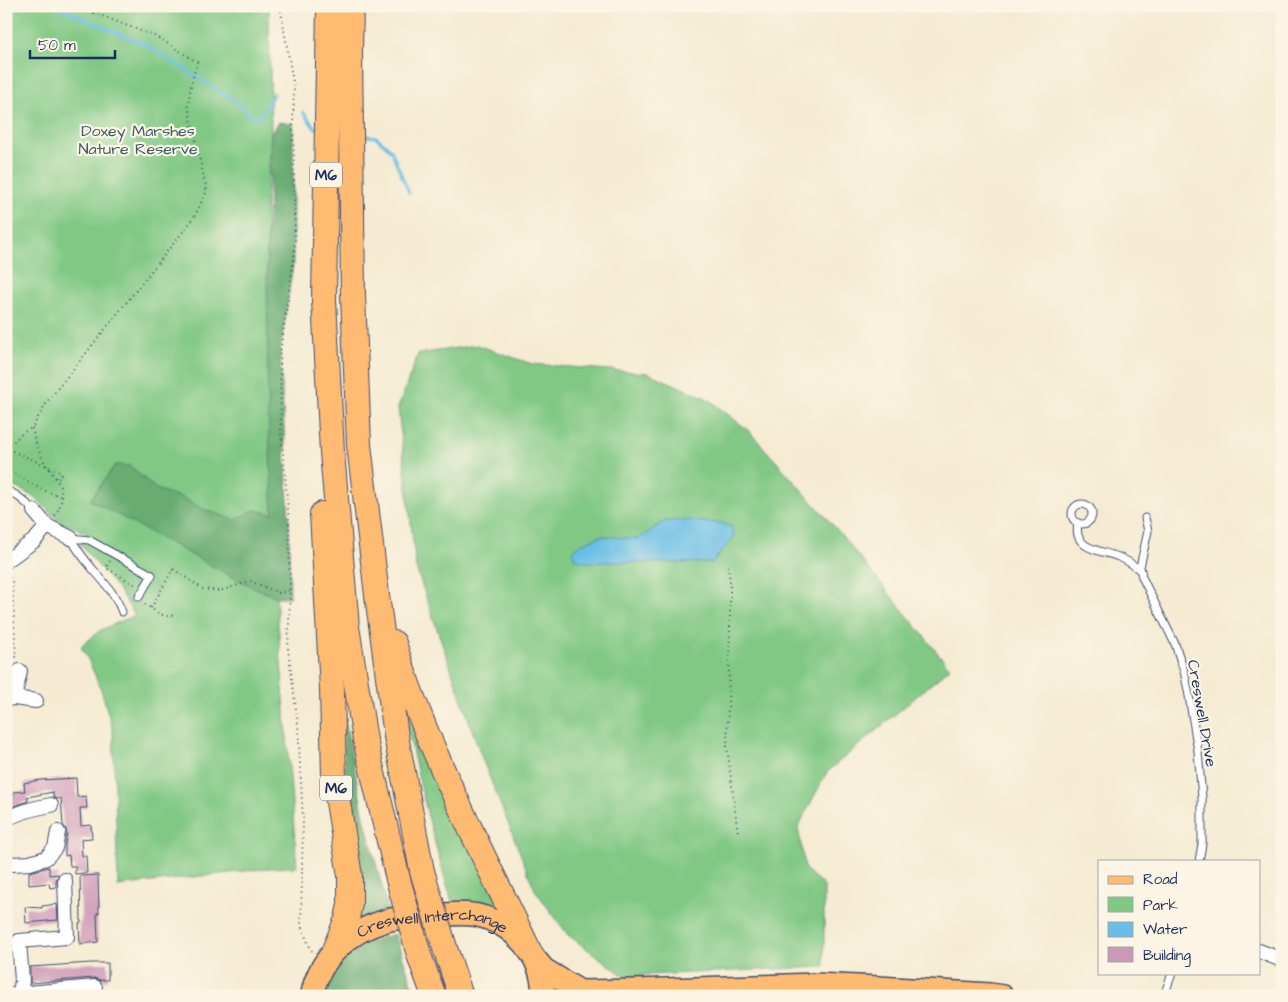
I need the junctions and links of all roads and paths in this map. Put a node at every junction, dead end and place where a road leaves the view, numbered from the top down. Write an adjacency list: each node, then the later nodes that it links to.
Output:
1 (76, 6): 6 (path)
2 (280, 6): 23 (path)
3 (329, 6): 5 (highway, M6)
4 (351, 6): 5 (highway, M6)
5 (339, 50): 25 (highway, M6); 31 (highway, M6)
6 (32, 428): 7 (path); 8 (path)
7 (6, 448): 8 (path)
8 (47, 466): 10 (path); 10 (path)
9 (6, 469): 12 (path)
10 (57, 480): 12 (path)
11 (6, 490): 13 (lane)
12 (63, 497): 16 (path)
13 (34, 511): 16 (street)
14 (1145, 518): 22 (lane, Creswell Drive)
15 (1078, 523): 22 (lane)
16 (48, 526): 17 (street); 19 (street)
17 (71, 538): 26 (lane); 29 (lane)
18 (110, 560): 24 (path)
19 (6, 562)
20 (728, 566): 38 (path)
21 (6, 571): 32 (path)
22 (1141, 571): 40 (lane, Creswell Drive)
23 (290, 590): 28 (path); 45 (path)
24 (134, 591)
25 (377, 596): 43 (highway, M6); 52 (highway, M6, bridge)
26 (139, 597)
27 (144, 604): 28 (path)
28 (151, 608): 30 (path)
29 (122, 612)
30 (174, 615)
31 (338, 621): 45 (highway, M6); 51 (highway, M6, bridge)
32 (20, 671): 33 (street)
33 (10, 698): 34 (street)
34 (36, 701)
35 (51, 806): 36 (street)
36 (6, 819)
37 (58, 832): 39 (street)
38 (738, 834)
39 (6, 860)
40 (1199, 860)
41 (65, 880): 48 (street)
42 (1260, 951): 44 (street)
43 (531, 952): 45 (highway, Creswell Interchange); 49 (main road); 53 (highway, Creswell Interchange)
44 (1282, 960)
45 (322, 973): 50 (main road)
46 (1172, 974): 55 (lane)
47 (96, 987): 48 (street)
48 (13, 994)
49 (576, 994): 54 (main road)
50 (301, 996)
51 (434, 996)
52 (461, 996)
53 (543, 996)
54 (1003, 996)
55 (1164, 996)

